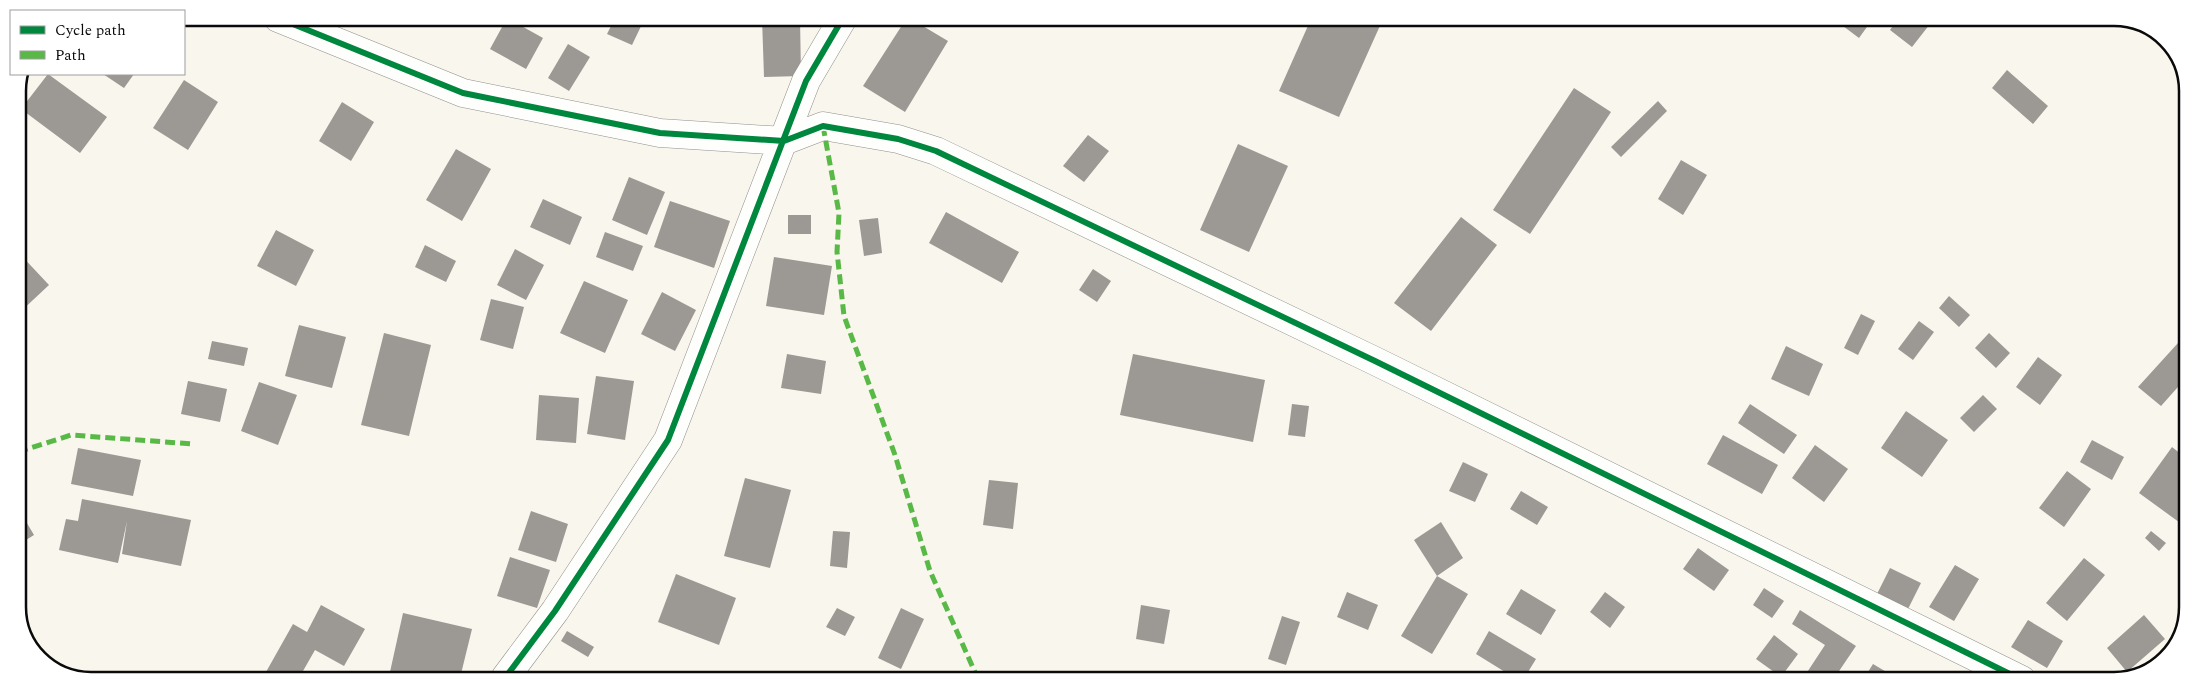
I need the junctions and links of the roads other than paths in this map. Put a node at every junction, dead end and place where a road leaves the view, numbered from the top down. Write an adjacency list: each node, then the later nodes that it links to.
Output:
1 (298, 26): 3 (street)
2 (838, 26): 3 (street)
3 (784, 141): 4 (street); 5 (street)
4 (509, 672)
5 (2006, 672)

